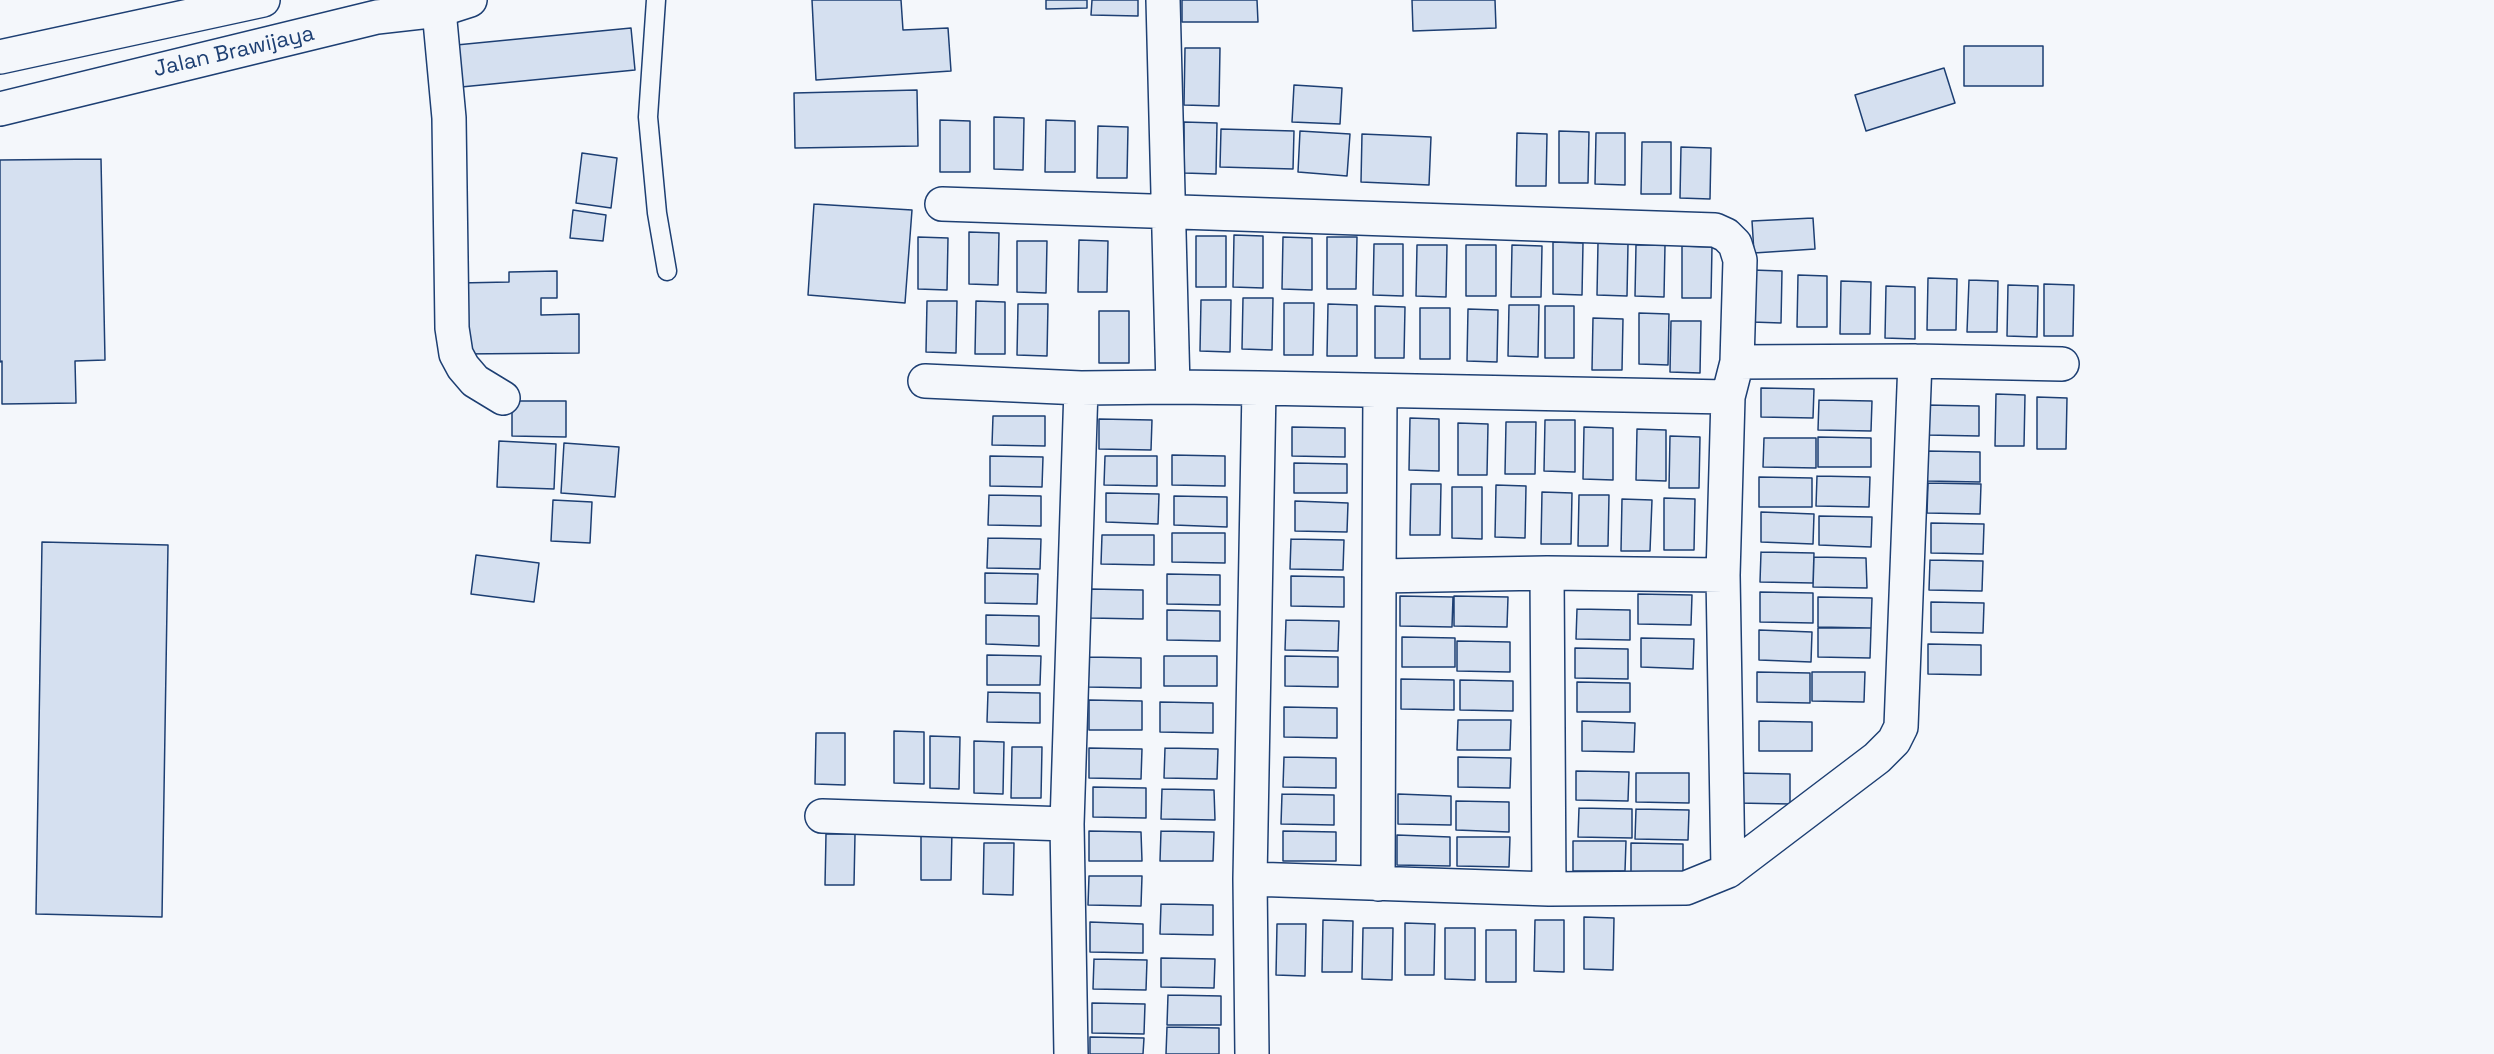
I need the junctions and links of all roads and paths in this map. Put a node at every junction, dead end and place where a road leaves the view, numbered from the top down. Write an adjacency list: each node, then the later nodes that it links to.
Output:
1 (263, 0): 7 (main road, Jalan Brawijaya)
2 (470, 0): 6 (main road, Jalan Brawijaya)
3 (656, 0): 11 (lane)
4 (1163, 0): 10 (main road)
5 (375, 9): 6 (main road, Jalan Brawijaya); 8 (main road, Jalan Brawijaya)
6 (439, 10): 21 (main road)
7 (0, 57)
8 (0, 109)
9 (942, 204): 10 (main road)
10 (1169, 212): 13 (main road); 16 (main road)
11 (667, 270)
12 (1915, 361): 13 (main road); 14 (main road); 27 (main road)
13 (1737, 362): 20 (main road)
14 (2062, 364)
15 (925, 381): 17 (main road)
16 (1173, 387): 17 (main road); 18 (main road)
17 (1081, 388): 26 (main road)
18 (1259, 388): 19 (main road); 28 (main road)
19 (1380, 391): 20 (main road); 24 (main road)
20 (1728, 397): 23 (main road)
21 (503, 398)
22 (1547, 573): 23 (main road); 24 (main road); 30 (main road)
23 (1723, 575): 27 (main road)
24 (1379, 576): 29 (main road)
25 (822, 816): 26 (main road)
26 (1066, 824): 31 (main road)
27 (1728, 871): 30 (main road)
28 (1250, 879): 29 (main road); 32 (main road)
29 (1378, 884): 30 (main road)
30 (1549, 889)
31 (1071, 1054)
32 (1252, 1054)

